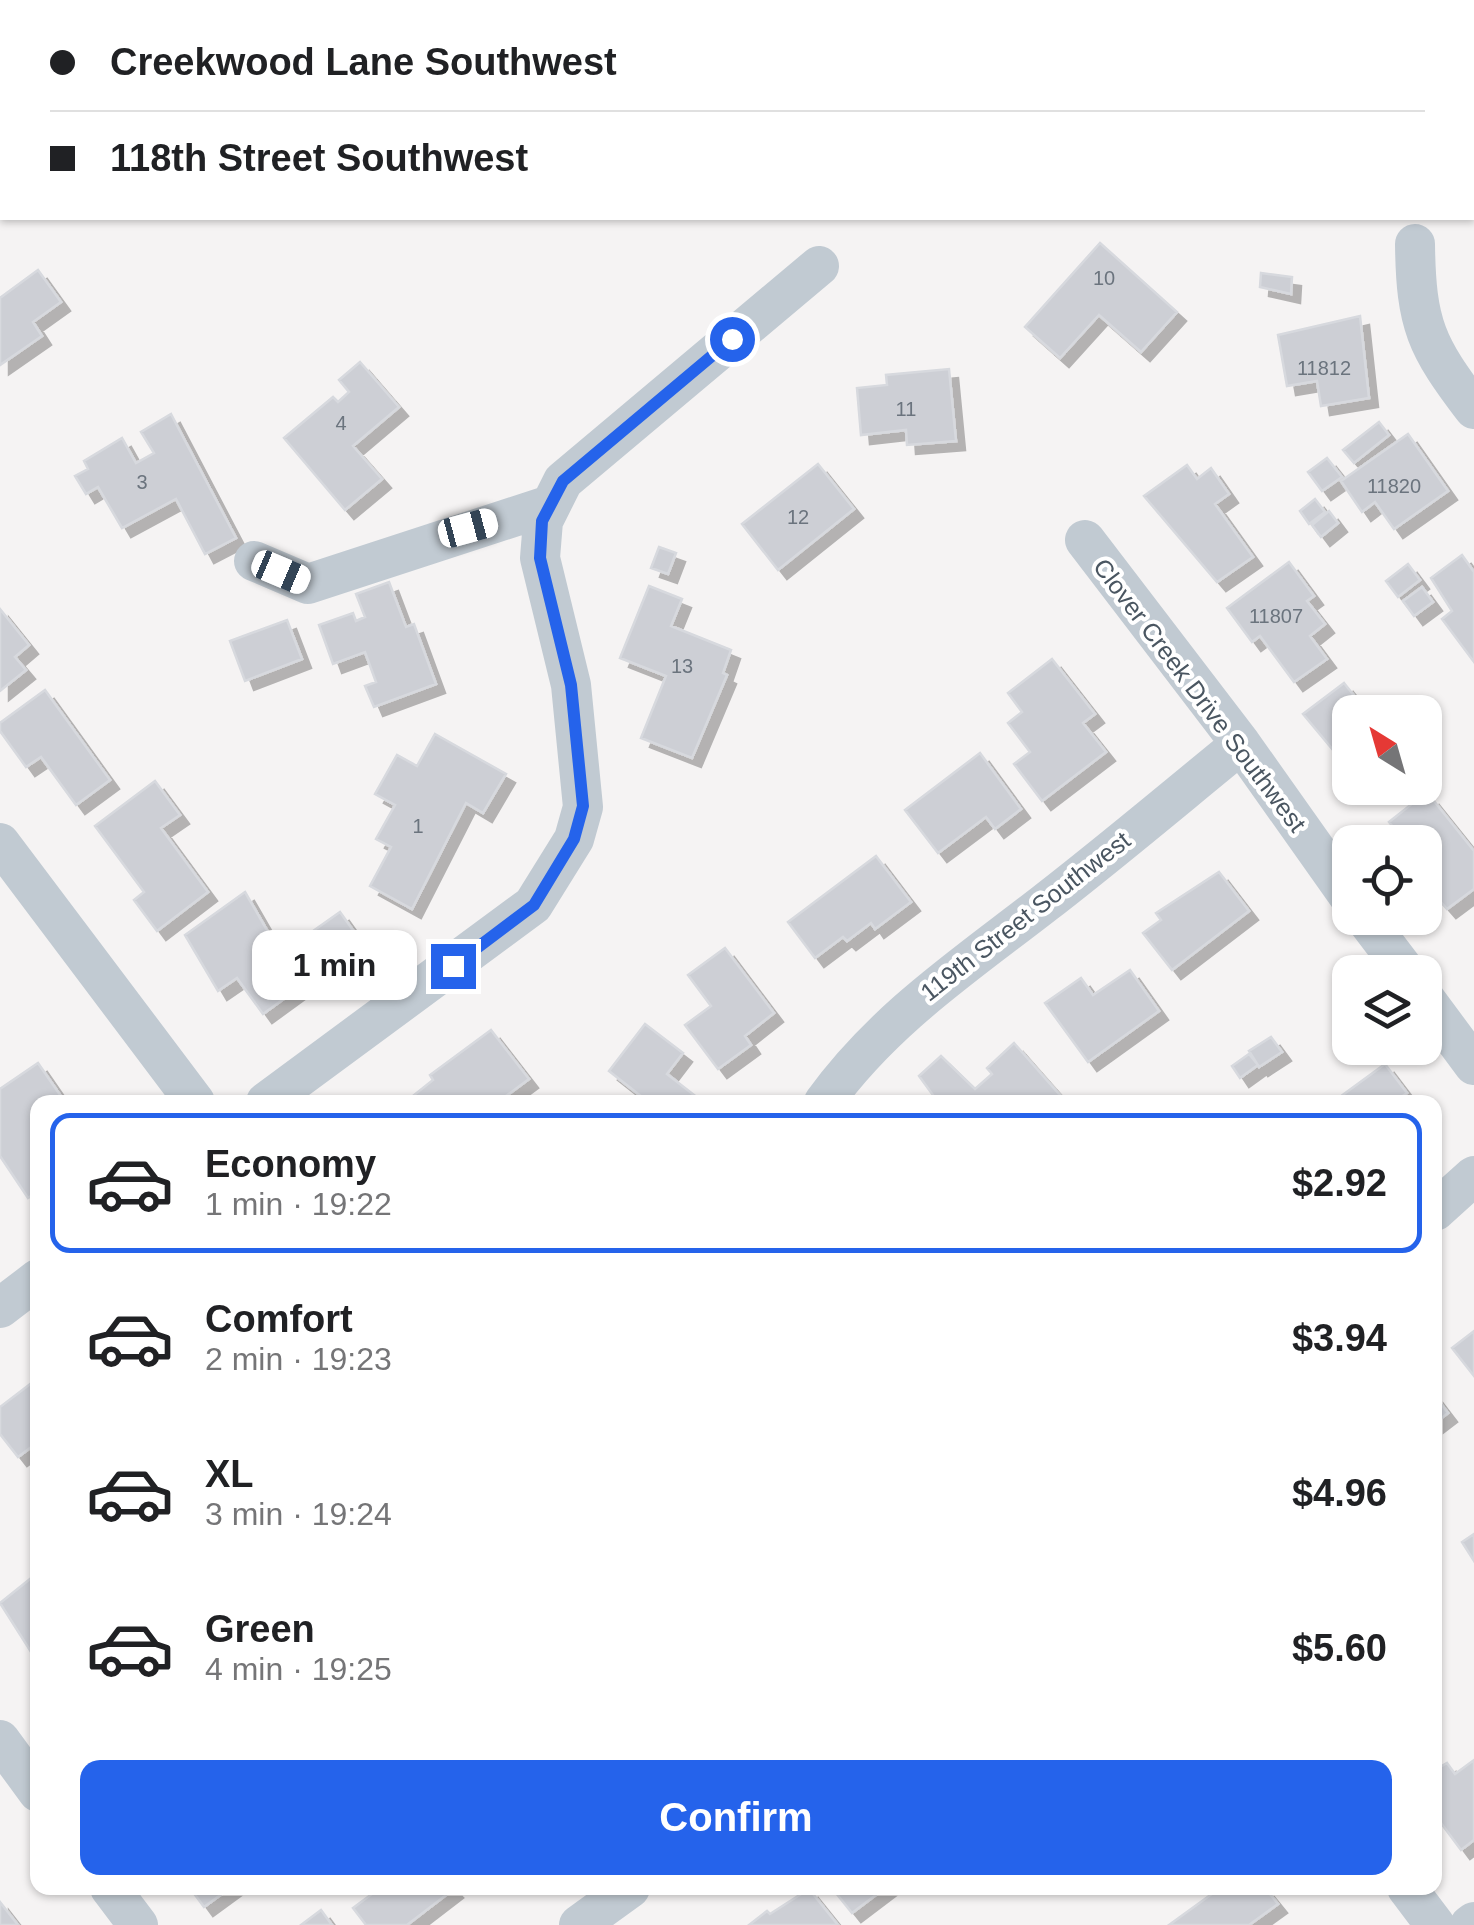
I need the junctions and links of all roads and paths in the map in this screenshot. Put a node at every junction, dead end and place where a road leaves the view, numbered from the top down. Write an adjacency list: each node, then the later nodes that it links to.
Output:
1 (1415, 244): 3 (street)
2 (818, 266): 4 (street)
3 (1474, 409)
4 (547, 506): 6 (street); 15 (street)
5 (1085, 540): 7 (street, Clover Creek Drive Southwest)
6 (254, 561)
7 (1241, 744): 9 (street, Clover Creek Drive Southwest); 16 (street, 119th Street Southwest)
8 (0, 843): 14 (street)
9 (1332, 873)
10 (1378, 935): 11 (street)
11 (1393, 955)
12 (1442, 1022): 13 (street)
13 (1474, 1065)
14 (189, 1095)
15 (276, 1095)
16 (829, 1095)
17 (1474, 1176): 18 (street)
18 (1442, 1204)
19 (30, 1284): 20 (street)
20 (0, 1308)
21 (0, 1740): 22 (street)
22 (30, 1781)
23 (115, 1895): 26 (street)
24 (620, 1895): 27 (street)
25 (1412, 1895): 28 (street)
26 (138, 1925)
27 (579, 1925)
28 (1435, 1925)

